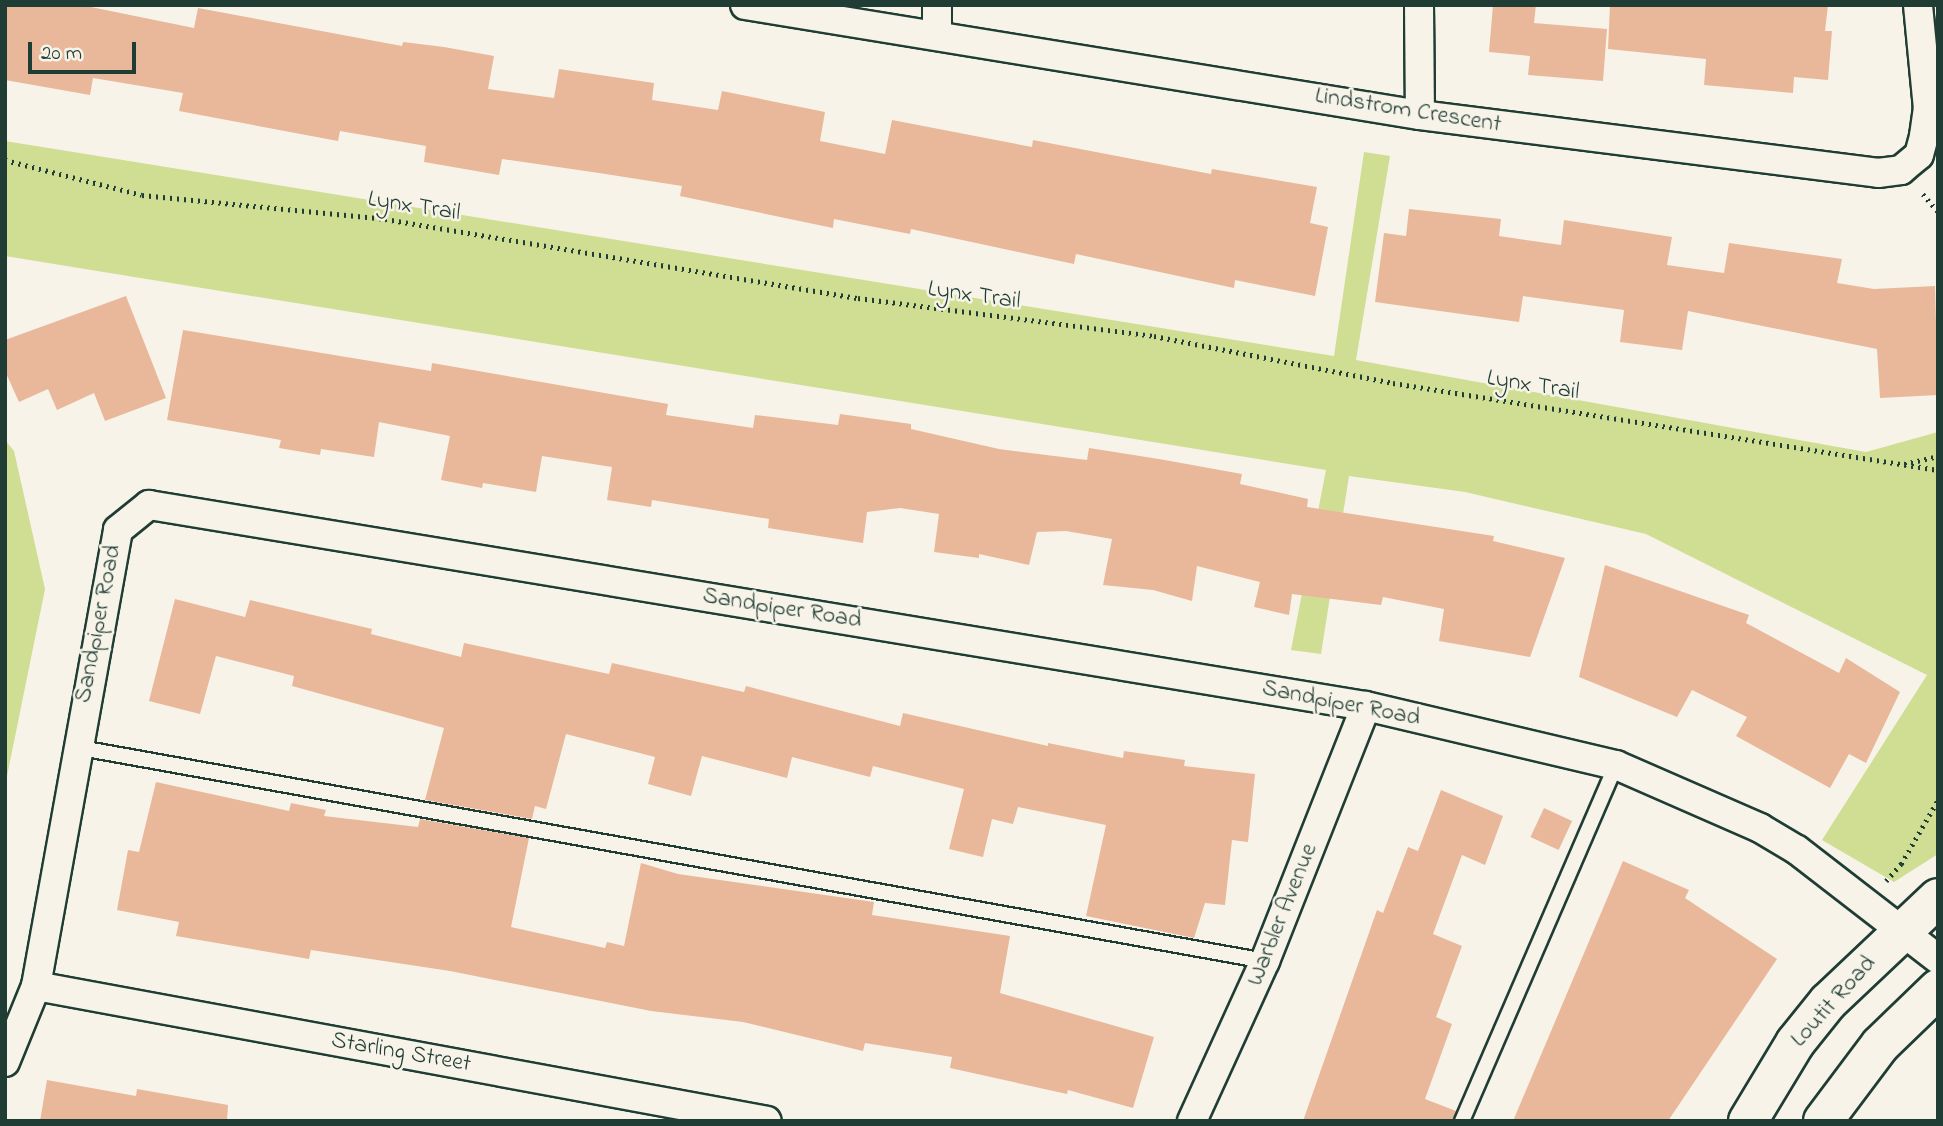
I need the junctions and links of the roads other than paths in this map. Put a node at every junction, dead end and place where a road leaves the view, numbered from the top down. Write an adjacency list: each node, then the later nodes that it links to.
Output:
1 (745, 5): 5 (street, Lindstrom Crescent)
2 (937, 5): 5 (street)
3 (1419, 5): 6 (street)
4 (1918, 5): 6 (street, Lindstrom Crescent)
5 (937, 35): 6 (street, Lindstrom Crescent)
6 (1420, 115)
7 (1367, 706): 8 (street, Sandpiper Road); 9 (street, Sandpiper Road); 13 (street, Warbler Avenue)
8 (75, 747): 13 (lane); 14 (street, Sandpiper Road)
9 (1616, 765): 11 (street, Sandpiper Road); 19 (lane)
10 (1938, 898): 11 (street, Loutit Road)
11 (1901, 930): 12 (street, Sandpiper Road); 20 (street, Loutit Road)
12 (1938, 959)
13 (1265, 961): 18 (street, Warbler Avenue)
14 (36, 986): 16 (street, Sandpiper Road); 17 (street, Starling Street)
15 (1938, 989): 21 (street)
16 (5, 1062)
17 (767, 1121)
18 (1192, 1121)
19 (1462, 1121)
20 (1748, 1121)
21 (1823, 1121)

